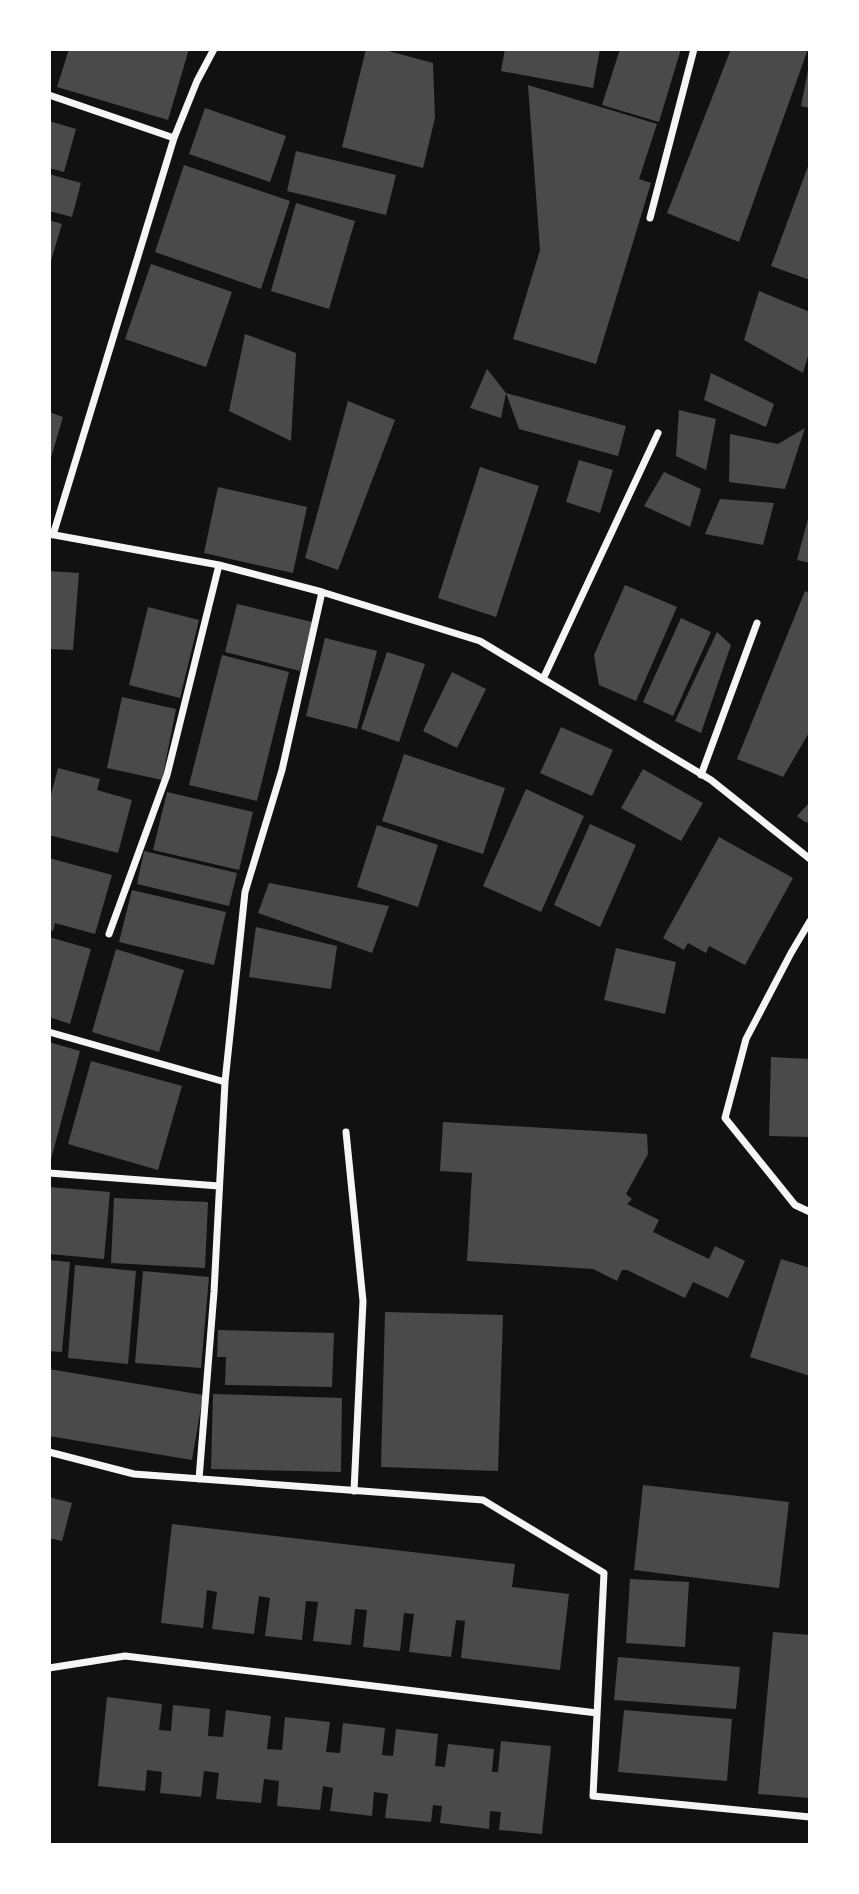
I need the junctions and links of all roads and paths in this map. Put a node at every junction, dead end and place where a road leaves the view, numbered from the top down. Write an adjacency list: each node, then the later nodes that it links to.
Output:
1 (214, 49): 4 (street)
2 (694, 49): 5 (street)
3 (49, 95): 4 (street)
4 (174, 138): 7 (street)
5 (650, 218)
6 (658, 433): 11 (street)
7 (51, 534): 8 (street)
8 (219, 565): 9 (street); 15 (street)
9 (322, 592): 11 (street); 17 (street)
10 (757, 623): 12 (street)
11 (543, 679): 12 (street)
12 (701, 775): 13 (street)
13 (810, 859)
14 (810, 920): 21 (street)
15 (109, 934)
16 (49, 1032): 17 (street)
17 (225, 1082): 20 (street)
18 (346, 1132): 24 (street)
19 (49, 1173): 20 (street)
20 (219, 1186): 23 (street)
21 (810, 1212)
22 (49, 1452): 23 (street)
23 (199, 1479): 24 (street)
24 (354, 1491): 26 (street)
25 (49, 1668): 26 (street)
26 (597, 1713): 27 (street)
27 (810, 1817)

